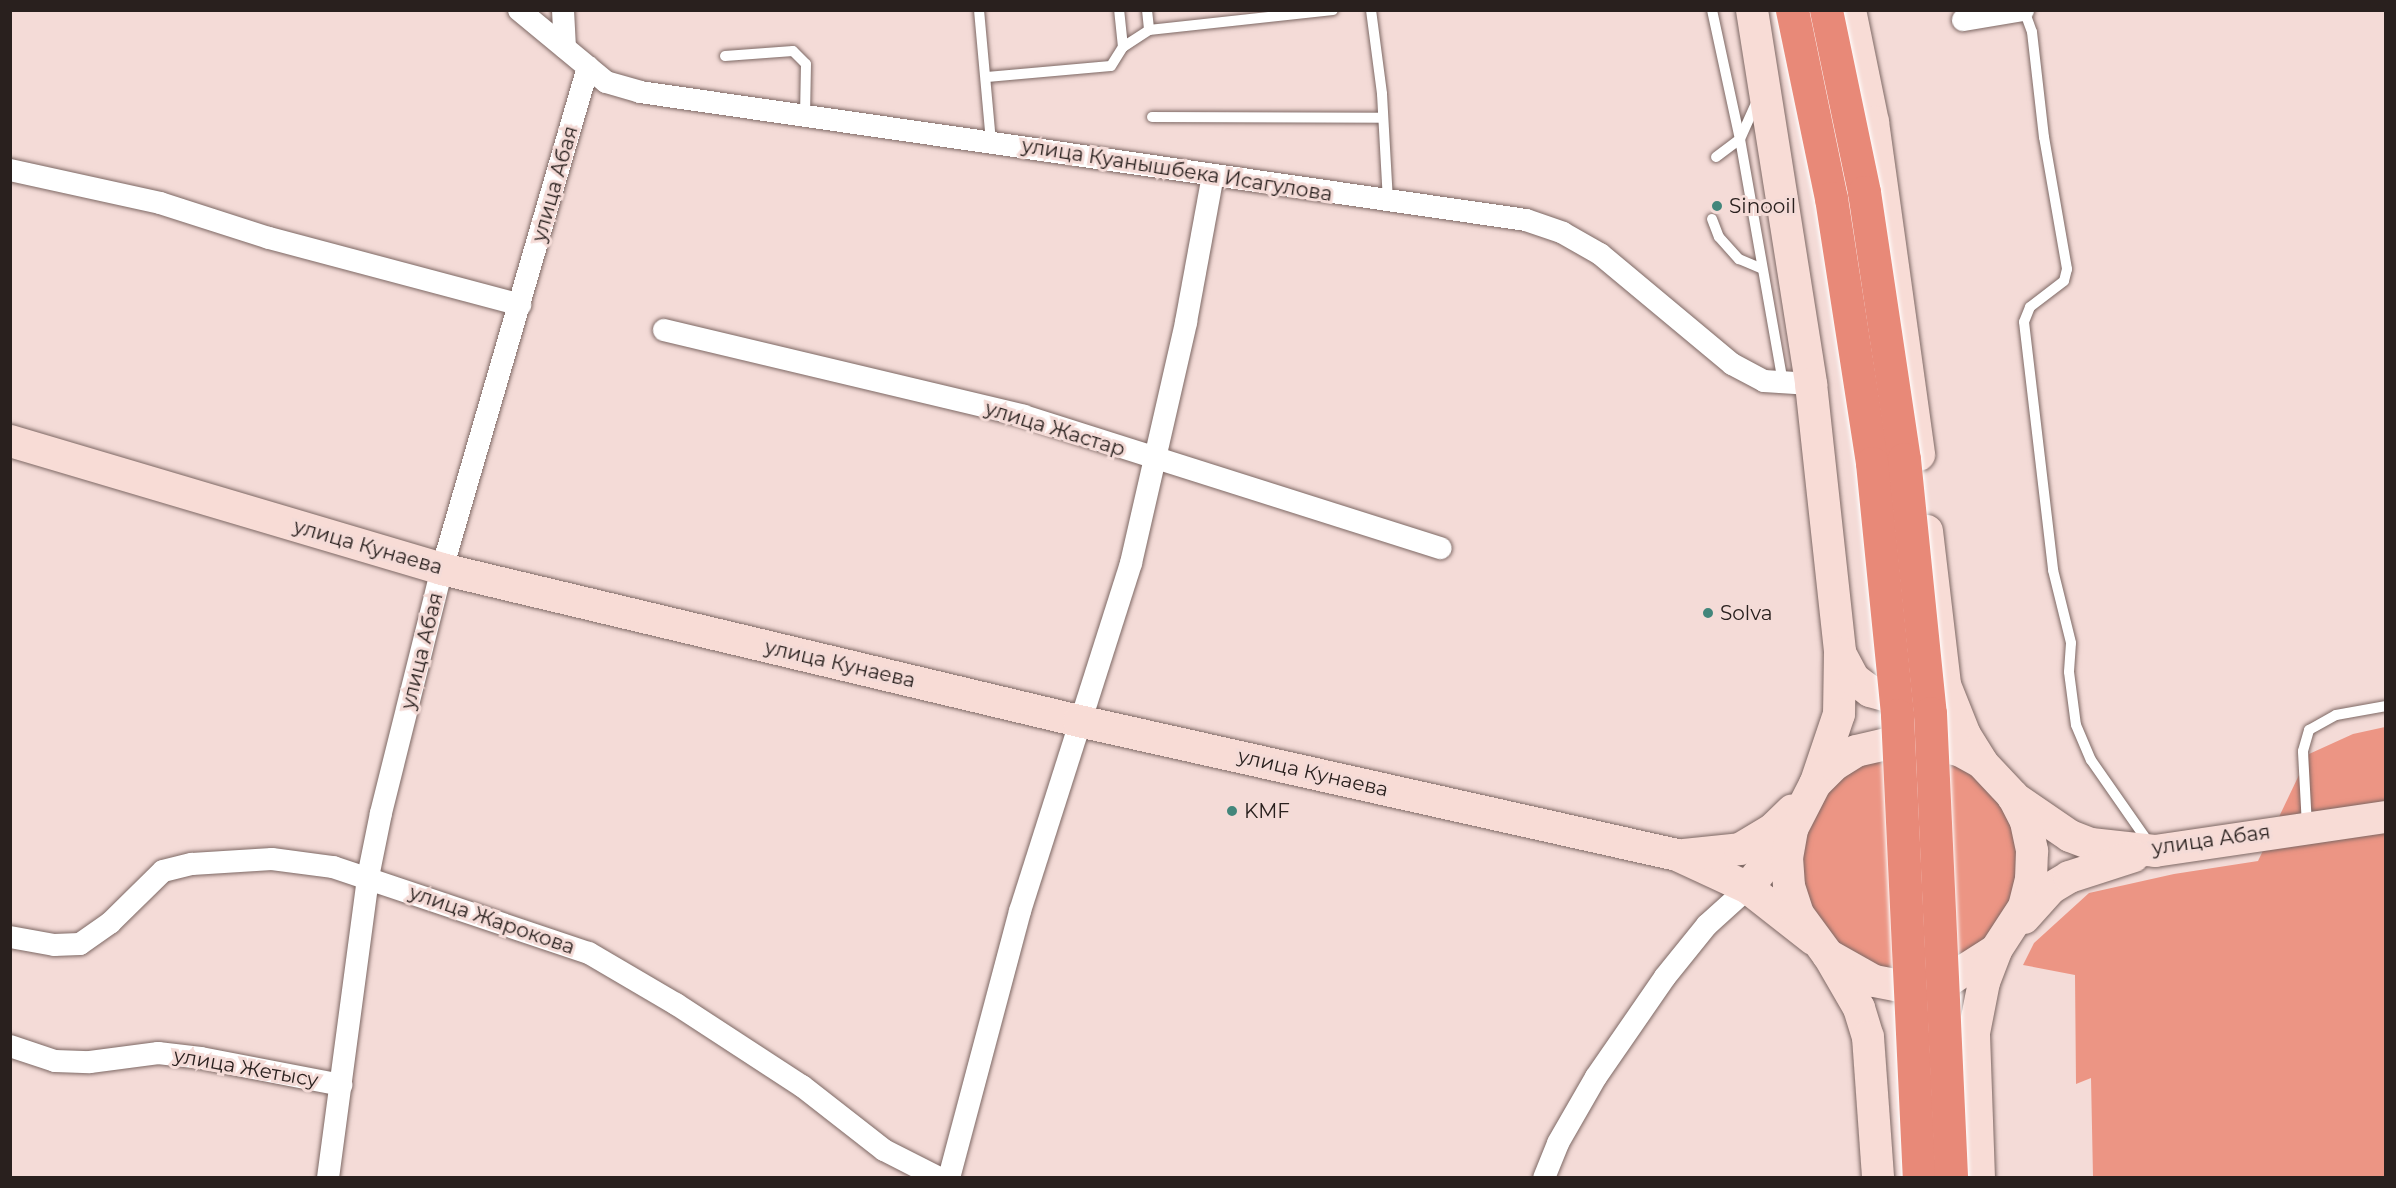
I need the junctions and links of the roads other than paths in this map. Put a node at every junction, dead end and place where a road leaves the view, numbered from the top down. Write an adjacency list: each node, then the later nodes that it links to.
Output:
1 (519, 10): 17 (street, улица Куанышбека Исагулова)
2 (563, 10): 17 (street)
3 (979, 10): 20 (lane)
4 (1119, 10): 16 (lane)
5 (1147, 10): 15 (lane)
6 (1333, 10): 15 (lane)
7 (1371, 10): 24 (lane)
8 (1712, 10): 25 (lane)
9 (1752, 10): 21 (main road)
10 (1792, 10): 65 (highway, bridge)
11 (1826, 10): 66 (highway, bridge)
12 (1850, 10): 41 (main road)
13 (2024, 10): 14 (street); 49 (lane)
14 (1963, 20)
15 (1149, 30): 16 (lane)
16 (1123, 47): 20 (lane)
17 (565, 48): 19 (street, улица Куанышбека Исагулова)
18 (725, 56): 22 (lane)
19 (588, 67): 22 (street, улица Куанышбека Исагулова); 33 (street, улица Абая)
20 (987, 77): 26 (lane)
21 (1766, 82): 25 (lane); 35 (main road)
22 (805, 116): 26 (street, улица Куанышбека Исагулова)
23 (1152, 117): 24 (lane)
24 (1383, 118): 30 (lane)
25 (1740, 139): 27 (lane); 32 (lane)
26 (991, 142): 29 (street, улица Куанышбека Исагулова)
27 (1716, 157)
28 (10, 170): 33 (street)
29 (1214, 175): 30 (street, улица Куанышбека Исагулова); 37 (street)
30 (1388, 202): 35 (street, улица Куанышбека Исагулова)
31 (1712, 219): 32 (lane)
32 (1762, 269): 35 (lane)
33 (520, 305): 39 (street, улица Абая)
34 (664, 330): 37 (street, улица Жастар)
35 (1797, 383): 40 (main road)
36 (10, 441): 39 (main road, улица Кунаева)
37 (1154, 460): 38 (street, улица Жастар); 43 (street)
38 (1441, 548)
39 (442, 570): 43 (main road, улица Кунаева); 51 (street, улица Абая)
40 (1840, 652): 41 (main road); 46 (main road)
41 (1941, 652): 44 (main road)
42 (2385, 706): 48 (lane)
43 (1079, 721): 50 (main road, улица Кунаева); 62 (street)
44 (1982, 763): 45 (main road); 46 (main road)
45 (2013, 796): 49 (main road, улица Абая); 54 (main road)
46 (1803, 805): 50 (main road); 52 (main road); 55 (main road)
47 (2385, 817): 48 (main road, улица Абая)
48 (2307, 826): 49 (main road, улица Абая)
49 (2155, 851): 54 (main road)
50 (1677, 855): 52 (main road)
51 (368, 877): 53 (street, улица Жарокова); 59 (street, улица Абая); 61 (street, улица Жарокова)
52 (1748, 888): 55 (main road); 63 (street)
53 (10, 937)
54 (2004, 941): 55 (main road); 58 (main road)
55 (1821, 947): 57 (main road)
56 (10, 1046): 59 (street, улица Жетысу)
57 (1873, 1075): 58 (main road); 64 (main road)
58 (1975, 1078): 67 (main road)
59 (341, 1085): 60 (street, улица Абая)
60 (328, 1178)
61 (939, 1178)
62 (950, 1178)
63 (1544, 1178)
64 (1878, 1178)
65 (1919, 1178)
66 (1951, 1178)
67 (1979, 1178)

